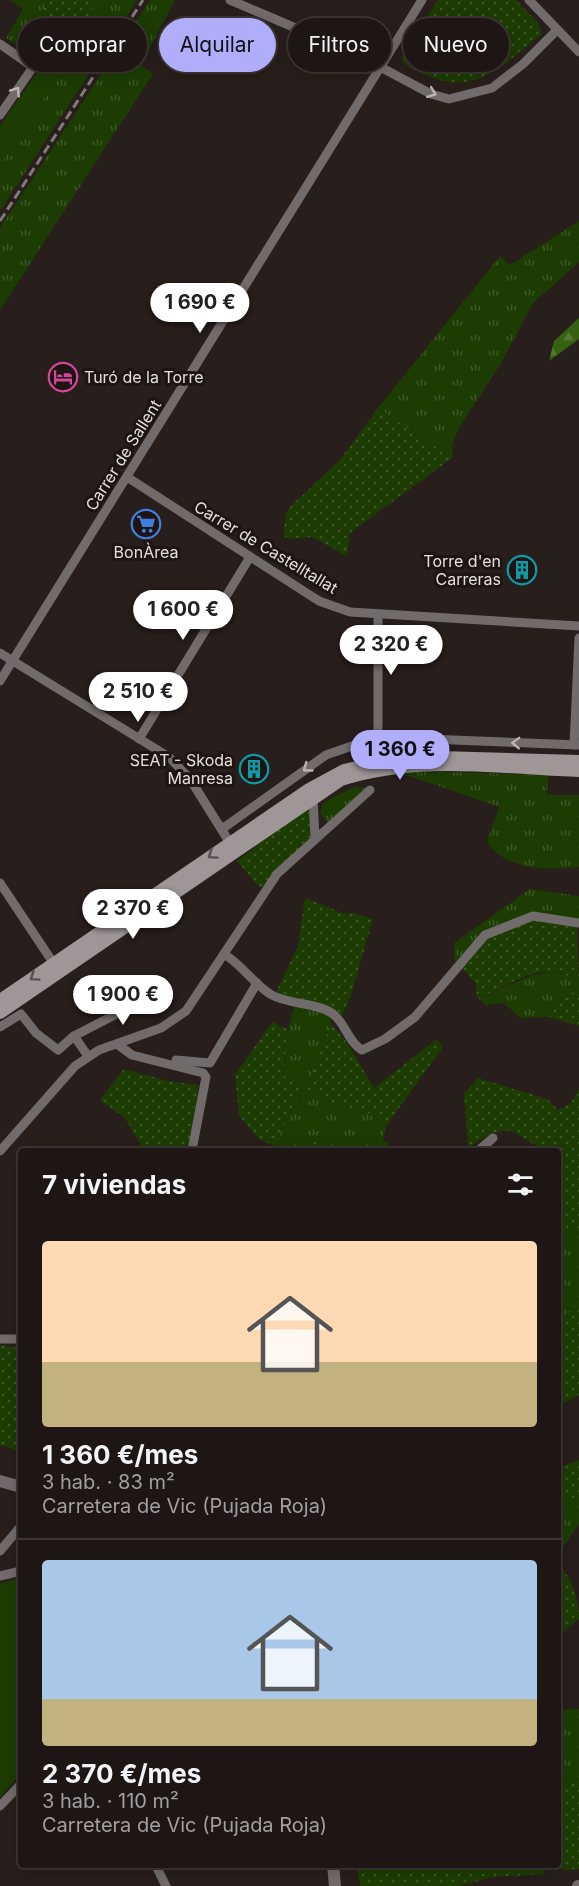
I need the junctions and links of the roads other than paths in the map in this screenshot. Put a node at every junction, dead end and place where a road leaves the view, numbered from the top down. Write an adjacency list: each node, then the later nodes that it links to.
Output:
1 (230, 0): 4 (street)
2 (422, 0): 7 (street, Carrer de Sallent)
3 (529, 0): 5 (street)
4 (288, 25)
5 (557, 30): 8 (street); 10 (street, one-way to 5)
6 (0, 44): 11 (street, one-way to 6)
7 (391, 50)
8 (579, 52)
9 (377, 72): 12 (street, Carrer de Sallent)
10 (391, 72)
11 (0, 115)
12 (127, 477): 13 (street, Carrer de Castelltallat); 18 (street, Carrer de Sallent)
13 (250, 557): 14 (street, Carrer de Castelltallat); 21 (street)
14 (378, 615): 15 (street, Carrer de Castelltallat); 20 (street)
15 (579, 626)
16 (579, 638): 22 (street)
17 (0, 653): 18 (street)
18 (13, 661): 19 (street, Carrer de Sallent); 21 (street)
19 (0, 681)
20 (378, 737): 22 (street, one-way to 20); 27 (street, one-way to 27)
21 (139, 739): 27 (street)
22 (577, 745)
23 (579, 761): 29 (main road)
24 (579, 771): 26 (main road)
25 (370, 790): 28 (street)
26 (313, 797): 28 (street); 37 (main road)
27 (222, 829): 29 (street)
28 (315, 838): 32 (street)
29 (230, 843): 33 (main road, one-way to 33)
30 (0, 883): 33 (street)
31 (579, 923): 34 (street)
32 (224, 954): 34 (street); 40 (street)
33 (54, 964): 36 (main road, one-way to 36)
34 (257, 983): 42 (street)
35 (159, 992): 39 (street)
36 (0, 1000)
37 (0, 1013)
38 (0, 1027): 39 (street)
39 (74, 1036): 41 (street)
40 (117, 1044): 41 (street); 42 (street)
41 (88, 1056): 46 (street)
42 (152, 1060): 44 (street)
43 (493, 1138): 45 (street)
44 (192, 1148)
45 (481, 1148)
46 (0, 1151)
47 (0, 1339): 48 (street)
48 (18, 1339)
49 (0, 1481): 50 (street)
50 (18, 1486)
51 (18, 1530): 52 (street)
52 (0, 1551)
53 (18, 1572): 54 (street)
54 (0, 1576)
55 (18, 1787): 56 (street)
56 (0, 1806)
57 (156, 1868): 59 (street)
58 (333, 1868): 60 (street)
59 (166, 1886)
60 (335, 1886)

